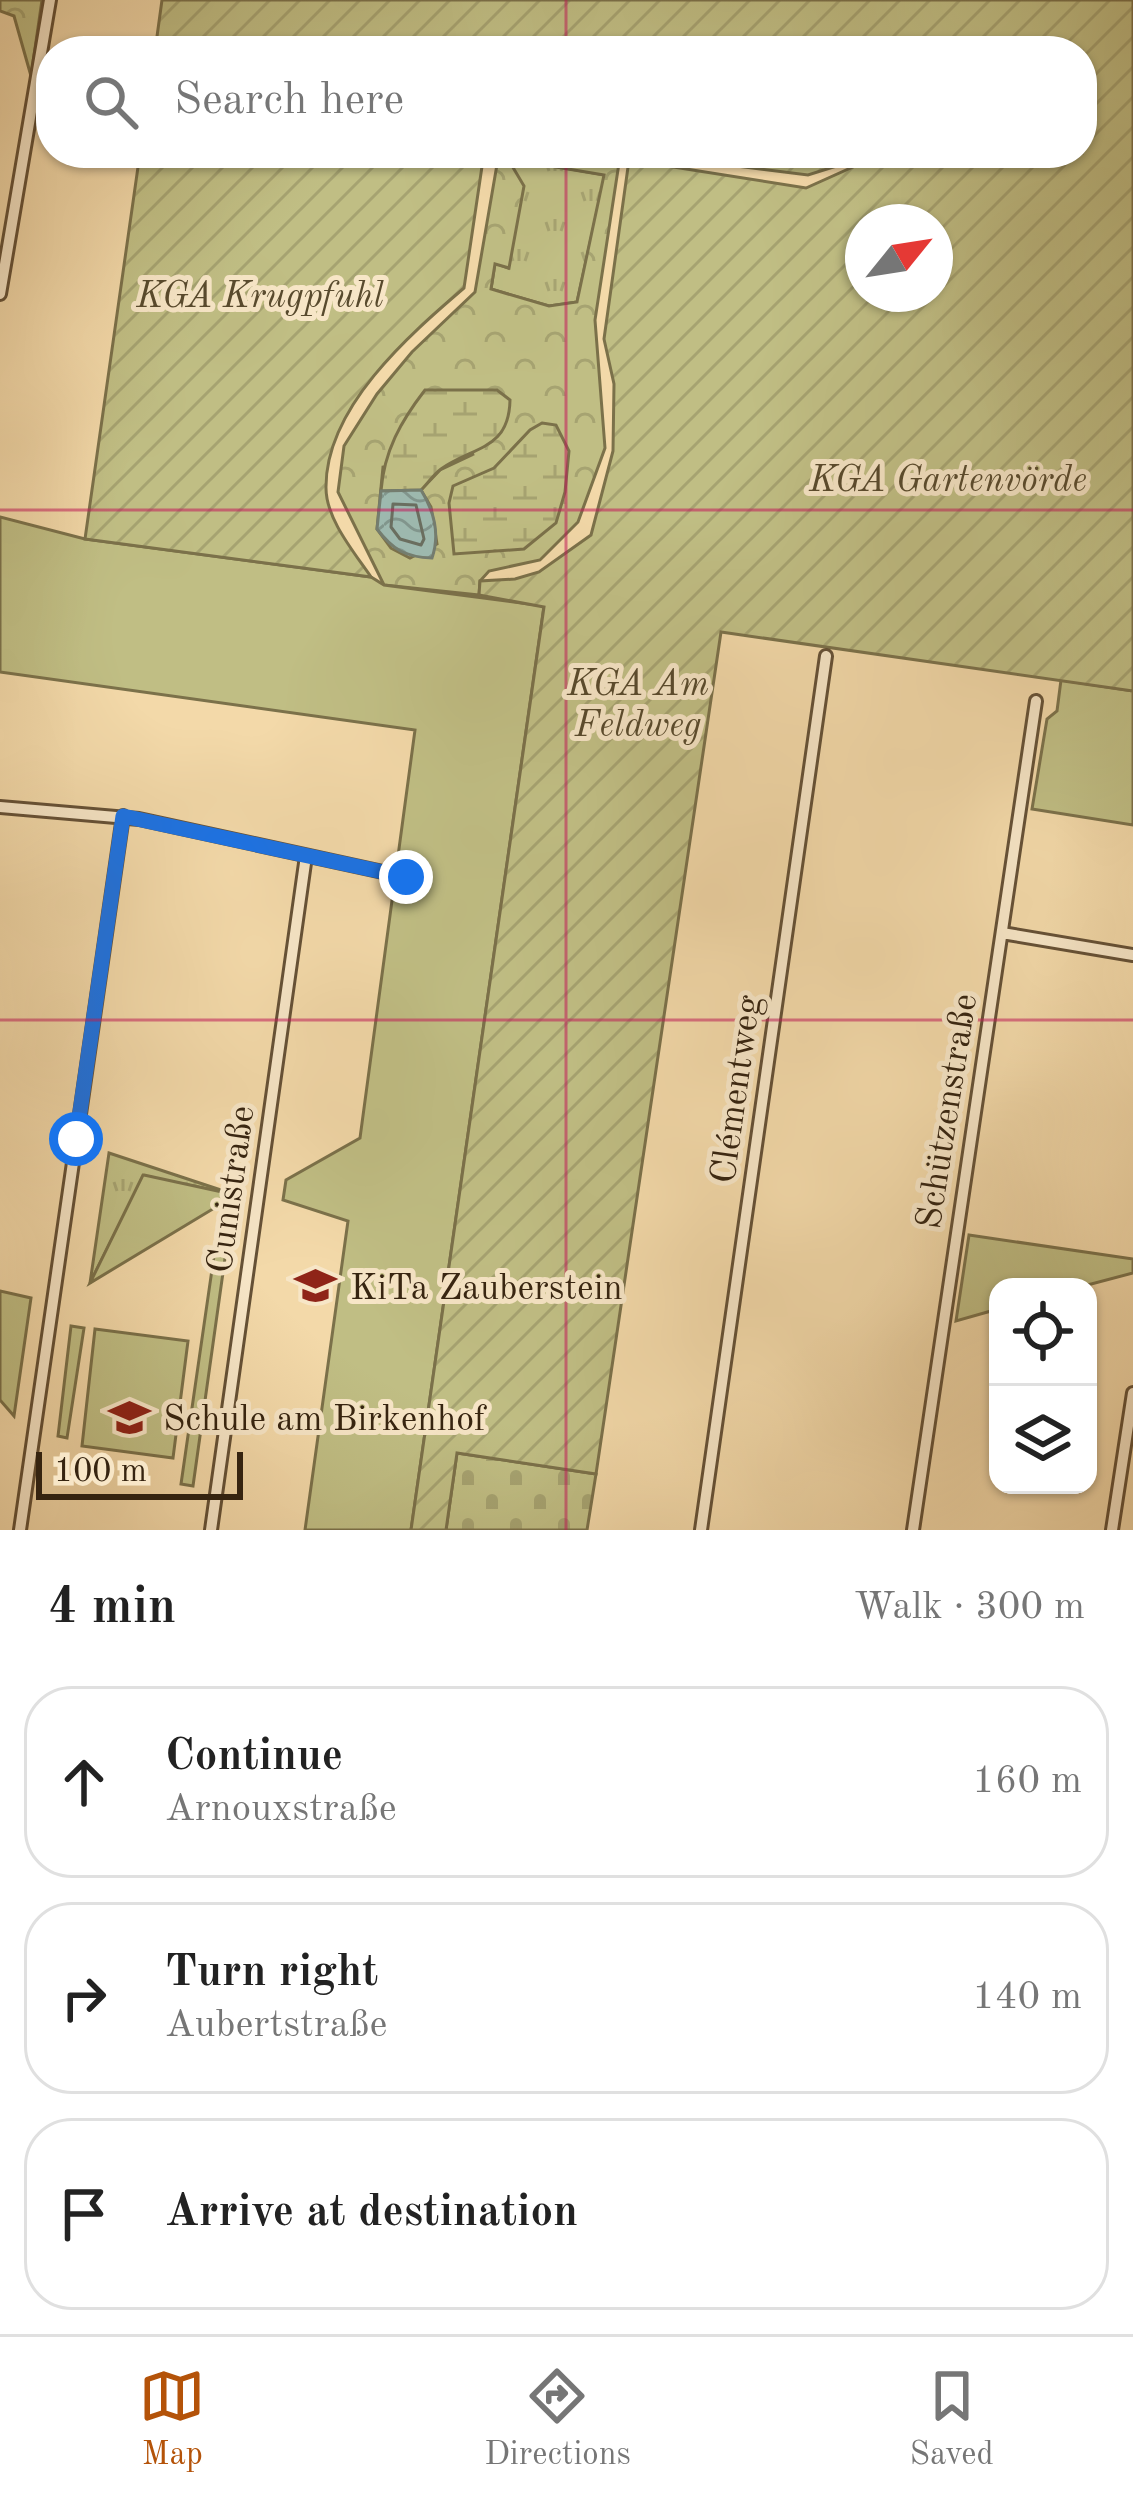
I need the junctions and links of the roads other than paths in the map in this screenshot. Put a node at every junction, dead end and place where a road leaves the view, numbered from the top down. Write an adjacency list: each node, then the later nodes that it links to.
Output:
1 (50, 0): 2 (street)
2 (44, 36)
3 (36, 82): 4 (street)
4 (0, 294)
5 (826, 656): 16 (street, Clémentweg)
6 (1036, 700): 11 (street, Schützenstraße)
7 (0, 806): 8 (street)
8 (123, 816): 9 (street); 14 (street)
9 (306, 856): 10 (street); 15 (street, Cunistraße)
10 (406, 877)
11 (1002, 933): 12 (street); 17 (street, Schützenstraße)
12 (1133, 955)
13 (1133, 1394): 18 (street)
14 (20, 1530)
15 (211, 1530)
16 (700, 1530)
17 (913, 1530)
18 (1112, 1530)

